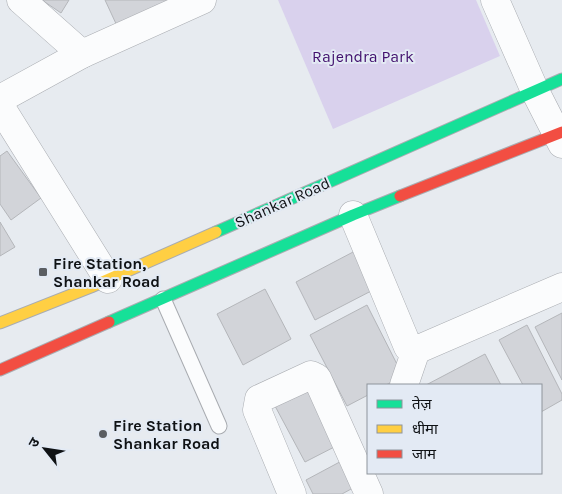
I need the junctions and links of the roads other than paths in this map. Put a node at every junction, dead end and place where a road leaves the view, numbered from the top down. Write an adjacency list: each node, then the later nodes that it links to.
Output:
1 (21, 0): 4 (street)
2 (202, 0): 4 (street)
3 (495, 0): 6 (street)
4 (82, 54): 7 (street)
5 (562, 79): 6 (main road, Shankar Road)
6 (535, 91): 9 (street); 12 (main road, Shankar Road)
7 (0, 99)
8 (0, 106): 12 (street)
9 (560, 137): 10 (main road)
10 (353, 215): 13 (main road); 15 (street)
11 (562, 287): 15 (street)
12 (98, 288): 14 (main road, Shankar Road)
13 (163, 299): 16 (main road); 18 (lane)
14 (0, 323)
15 (416, 350): 17 (street)
16 (0, 370)
17 (404, 384)
18 (219, 426)
19 (292, 494): 20 (street)
20 (370, 494)

